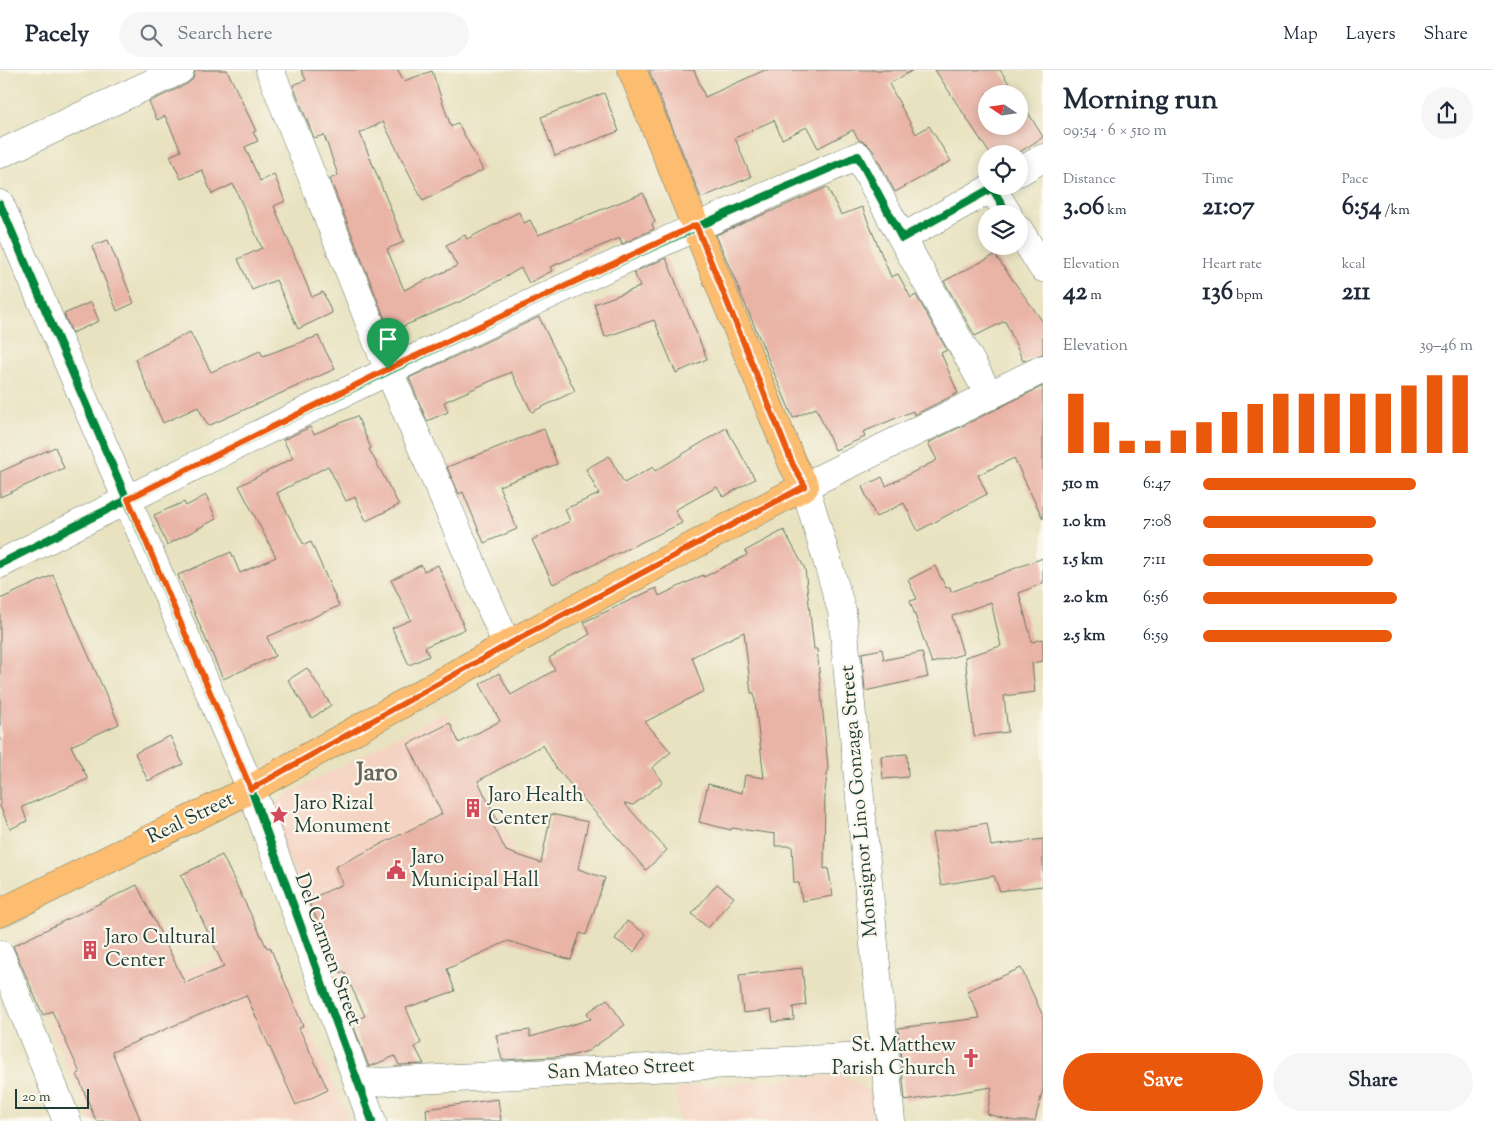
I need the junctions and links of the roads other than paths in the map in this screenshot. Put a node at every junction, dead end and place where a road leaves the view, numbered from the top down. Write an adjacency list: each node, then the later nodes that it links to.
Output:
1 (180, 70): 4 (street)
2 (270, 70): 13 (street)
3 (632, 70): 9 (main road)
4 (0, 154)
5 (1043, 158): 6 (street)
6 (1028, 167)
7 (980, 195): 10 (street)
8 (0, 204): 17 (street, Del Carmen Street)
9 (696, 225): 10 (street); 13 (street); 16 (main road)
10 (902, 238): 15 (street)
11 (1028, 244): 12 (street)
12 (1043, 268)
13 (388, 369): 17 (street); 19 (street)
14 (1043, 370): 15 (street)
15 (990, 396): 16 (street)
16 (799, 475): 19 (main road, Real Street); 23 (street, Monsignor Lino Gonzaga Street)
17 (128, 499): 18 (street); 20 (street, Del Carmen Street)
18 (0, 564)
19 (507, 645): 20 (main road, Real Street)
20 (251, 789): 21 (main road, Real Street); 24 (street, Del Carmen Street)
21 (0, 913)
22 (0, 954): 25 (street)
23 (885, 1056): 24 (street, San Mateo Street); 27 (street, Monsignor Lino Gonzaga Street)
24 (358, 1083): 26 (street, Del Carmen Street)
25 (67, 1121)
26 (372, 1121)
27 (891, 1121)

